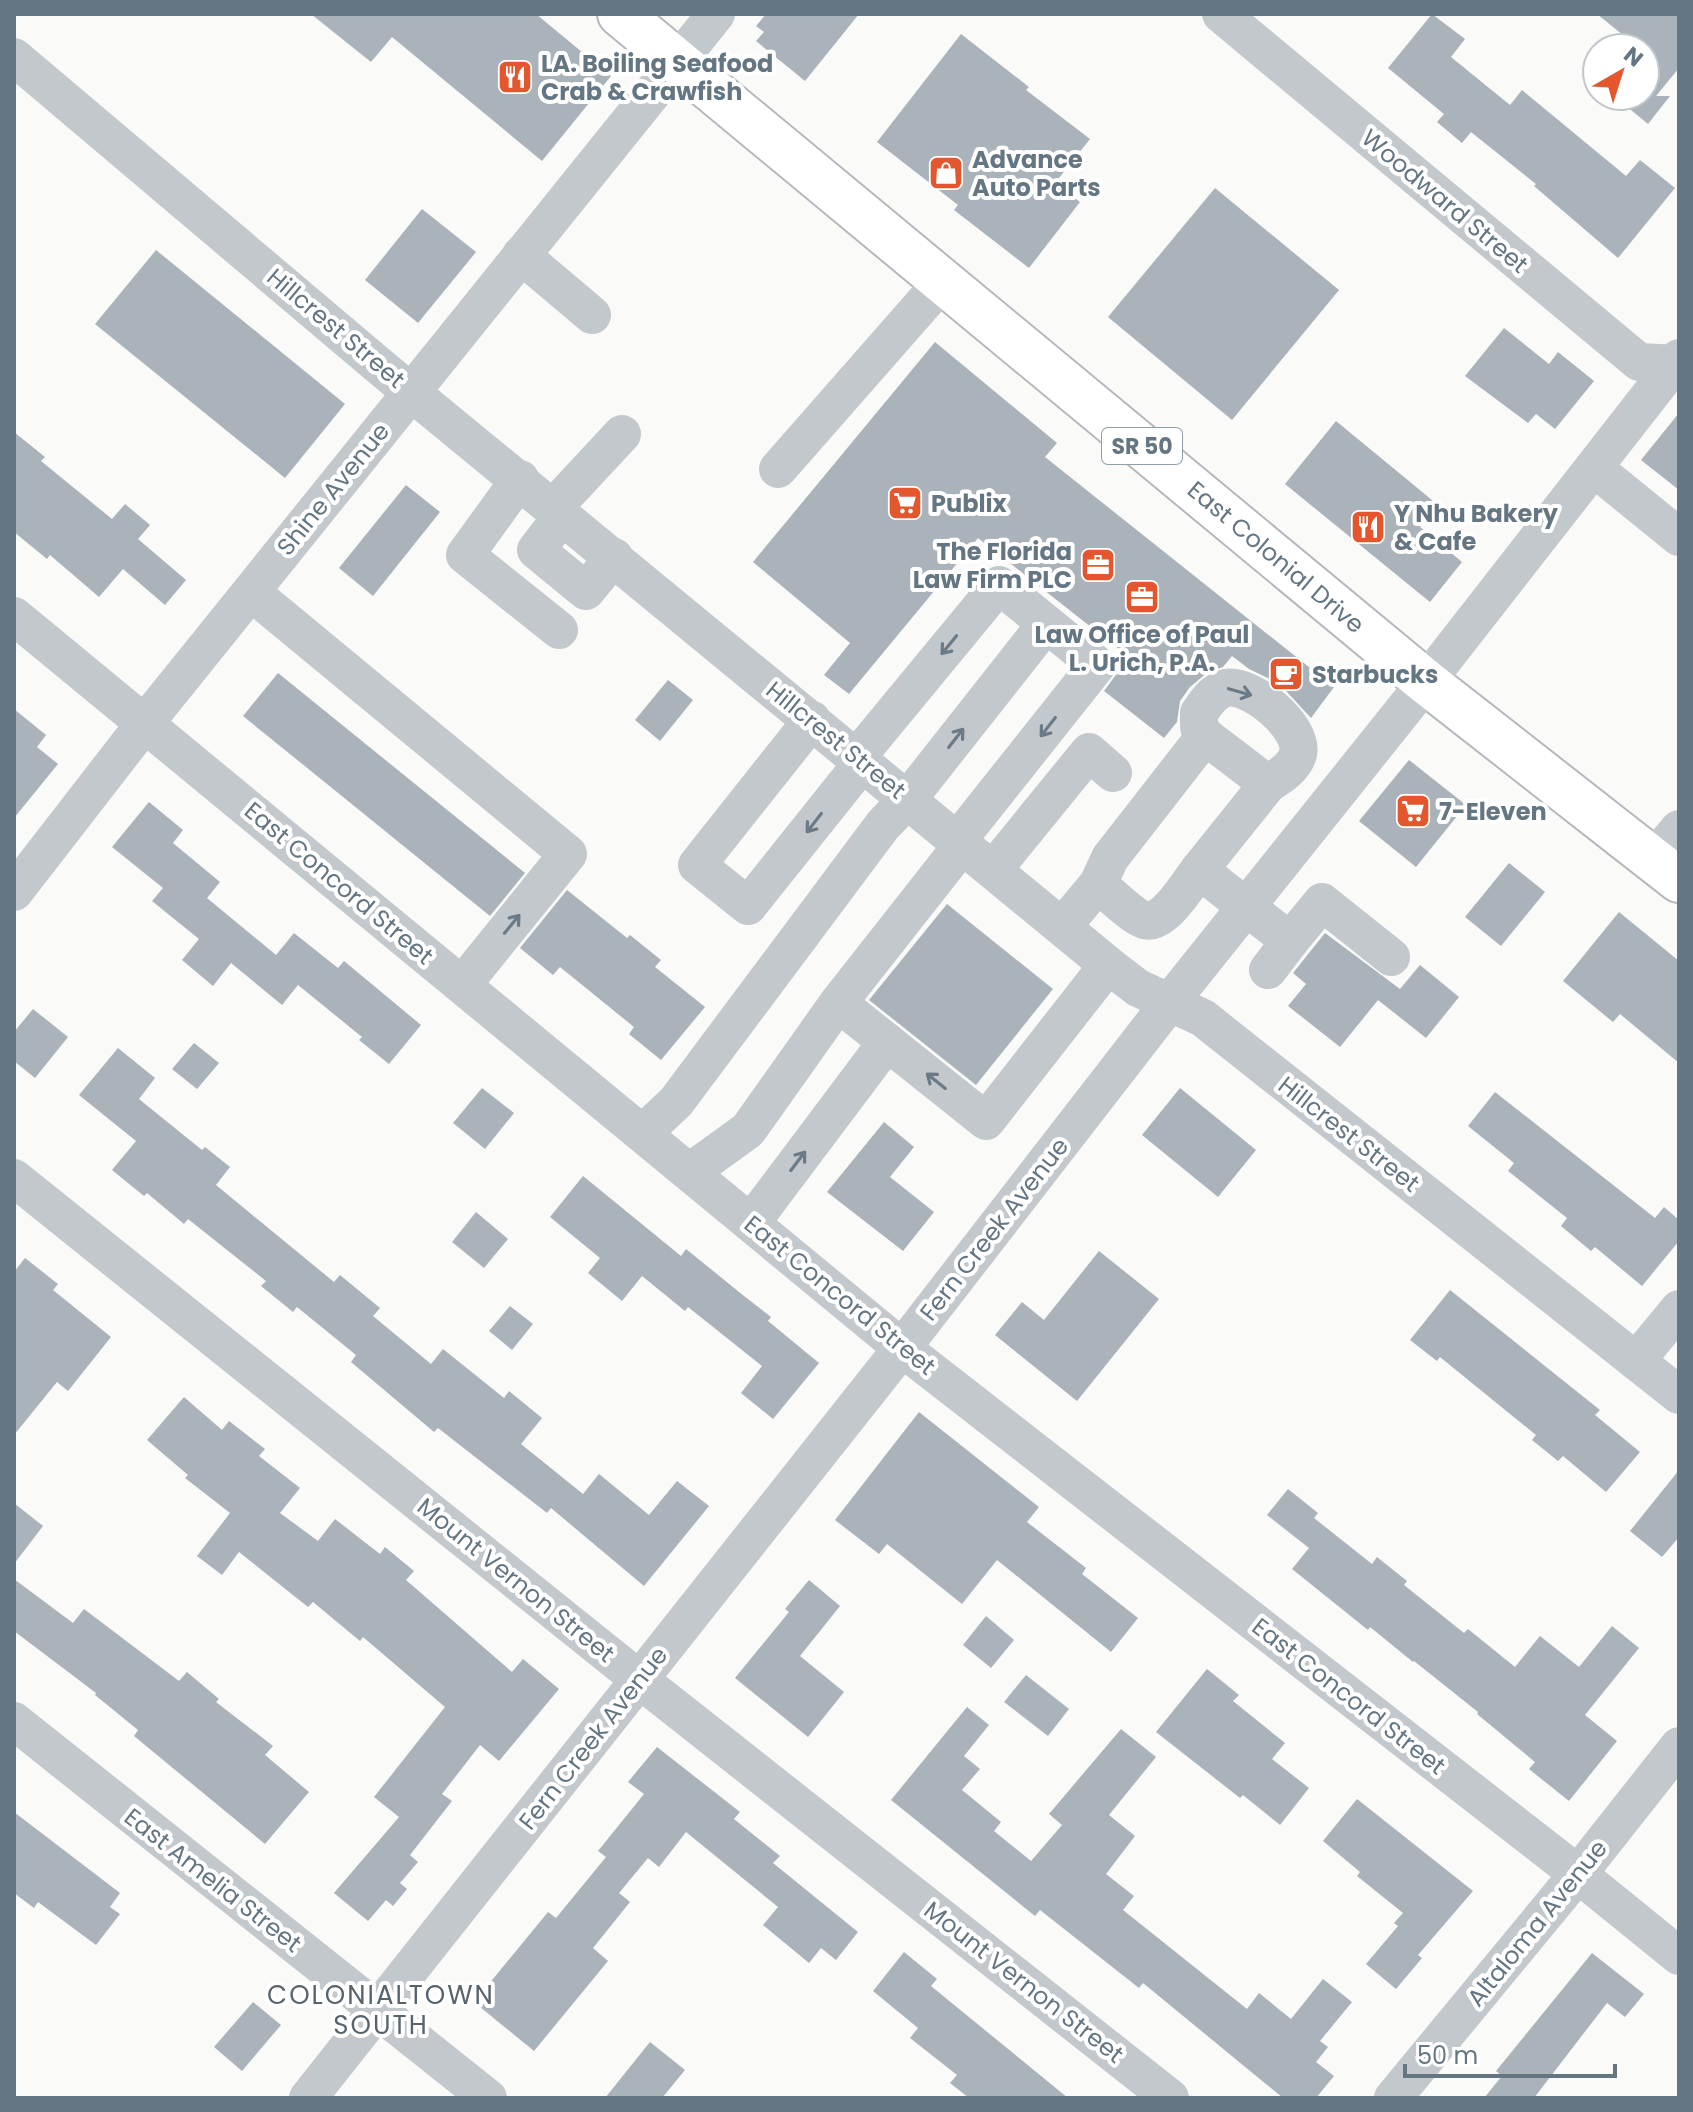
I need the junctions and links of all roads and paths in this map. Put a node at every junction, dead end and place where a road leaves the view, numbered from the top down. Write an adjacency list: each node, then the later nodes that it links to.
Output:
1 (620, 14): 5 (highway, East Colonial Drive / SR 50)
2 (716, 14): 5 (street, Shine Avenue)
3 (1221, 14): 9 (street, Woodward Street)
4 (14, 57): 10 (street, Hillcrest Street)
5 (678, 62): 6 (street, Shine Avenue); 7 (highway, East Colonial Drive / SR 50)
6 (521, 255): 8 (street); 10 (street, Shine Avenue)
7 (943, 281): 13 (street); 21 (highway, East Colonial Drive / SR 50)
8 (592, 315)
9 (1677, 362): 12 (street, Fern Creek Avenue)
10 (411, 391): 14 (street, Hillcrest Street); 17 (street, Shine Avenue)
11 (622, 434): 15 (street)
12 (1594, 468): 16 (street); 21 (street, Fern Creek Avenue)
13 (778, 469)
14 (520, 479): 15 (street, Hillcrest Street); 20 (street)
15 (559, 511): 22 (street, Hillcrest Street)
16 (1679, 537)
17 (251, 592): 23 (street, Shine Avenue); 39 (street, one-way to 17)
18 (14, 616): 23 (street, East Concord Street)
19 (1046, 624): 25 (street, one-way to 25); 28 (street, one-way to 19); 29 (street, one-way to 29)
20 (559, 630)
21 (1426, 682): 30 (highway, East Colonial Drive / SR 50); 35 (street, Fern Creek Avenue)
22 (812, 720): 25 (street, Hillcrest Street); 25 (street, one-way to 22)
23 (145, 723): 34 (street, Shine Avenue); 39 (street, East Concord Street)
24 (1205, 736): 27 (street); 27 (street, one-way to 27); 33 (street)
25 (860, 759): 28 (street, Hillcrest Street)
26 (1113, 773): 31 (street)
27 (1268, 784): 32 (street)
28 (908, 799): 29 (street, Hillcrest Street); 43 (street)
29 (961, 842): 31 (street, Hillcrest Street); 41 (street)
30 (1670, 856)
31 (993, 870): 36 (street, Hillcrest Street)
32 (1199, 870): 33 (street); 35 (street)
33 (1098, 884): 36 (street)
34 (14, 892)
35 (1247, 907): 37 (street); 40 (street, Fern Creek Avenue)
36 (1062, 927): 38 (street, Hillcrest Street)
37 (1391, 957)
38 (1108, 965): 40 (street, Hillcrest Street); 42 (street, one-way to 42)
39 (463, 984): 43 (street, East Concord Street)
40 (1170, 1002): 48 (street, Fern Creek Avenue); 49 (street, Hillcrest Street)
41 (838, 1003): 42 (street); 44 (street)
42 (887, 1042): 46 (street, one-way to 42)
43 (643, 1133): 44 (street, East Concord Street)
44 (690, 1172): 46 (street, East Concord Street)
45 (14, 1178): 51 (street, Mount Vernon Street)
46 (751, 1223): 48 (street, East Concord Street)
47 (1679, 1309): 49 (street)
48 (902, 1348): 51 (street, Fern Creek Avenue); 54 (street, East Concord Street)
49 (1636, 1361): 50 (street, Hillcrest Street)
50 (1679, 1395)
51 (640, 1680): 56 (street, Fern Creek Avenue); 59 (street, Mount Vernon Street)
52 (14, 1721): 56 (street, East Amelia Street)
53 (1679, 1746): 54 (street, Altaloma Avenue)
54 (1578, 1874): 55 (street, East Concord Street); 60 (street, Altaloma Avenue)
55 (1679, 1956)
56 (377, 2010): 57 (street, Fern Creek Avenue); 58 (street, East Amelia Street)
57 (308, 2098)
58 (488, 2098)
59 (1170, 2098)
60 (1393, 2098)

